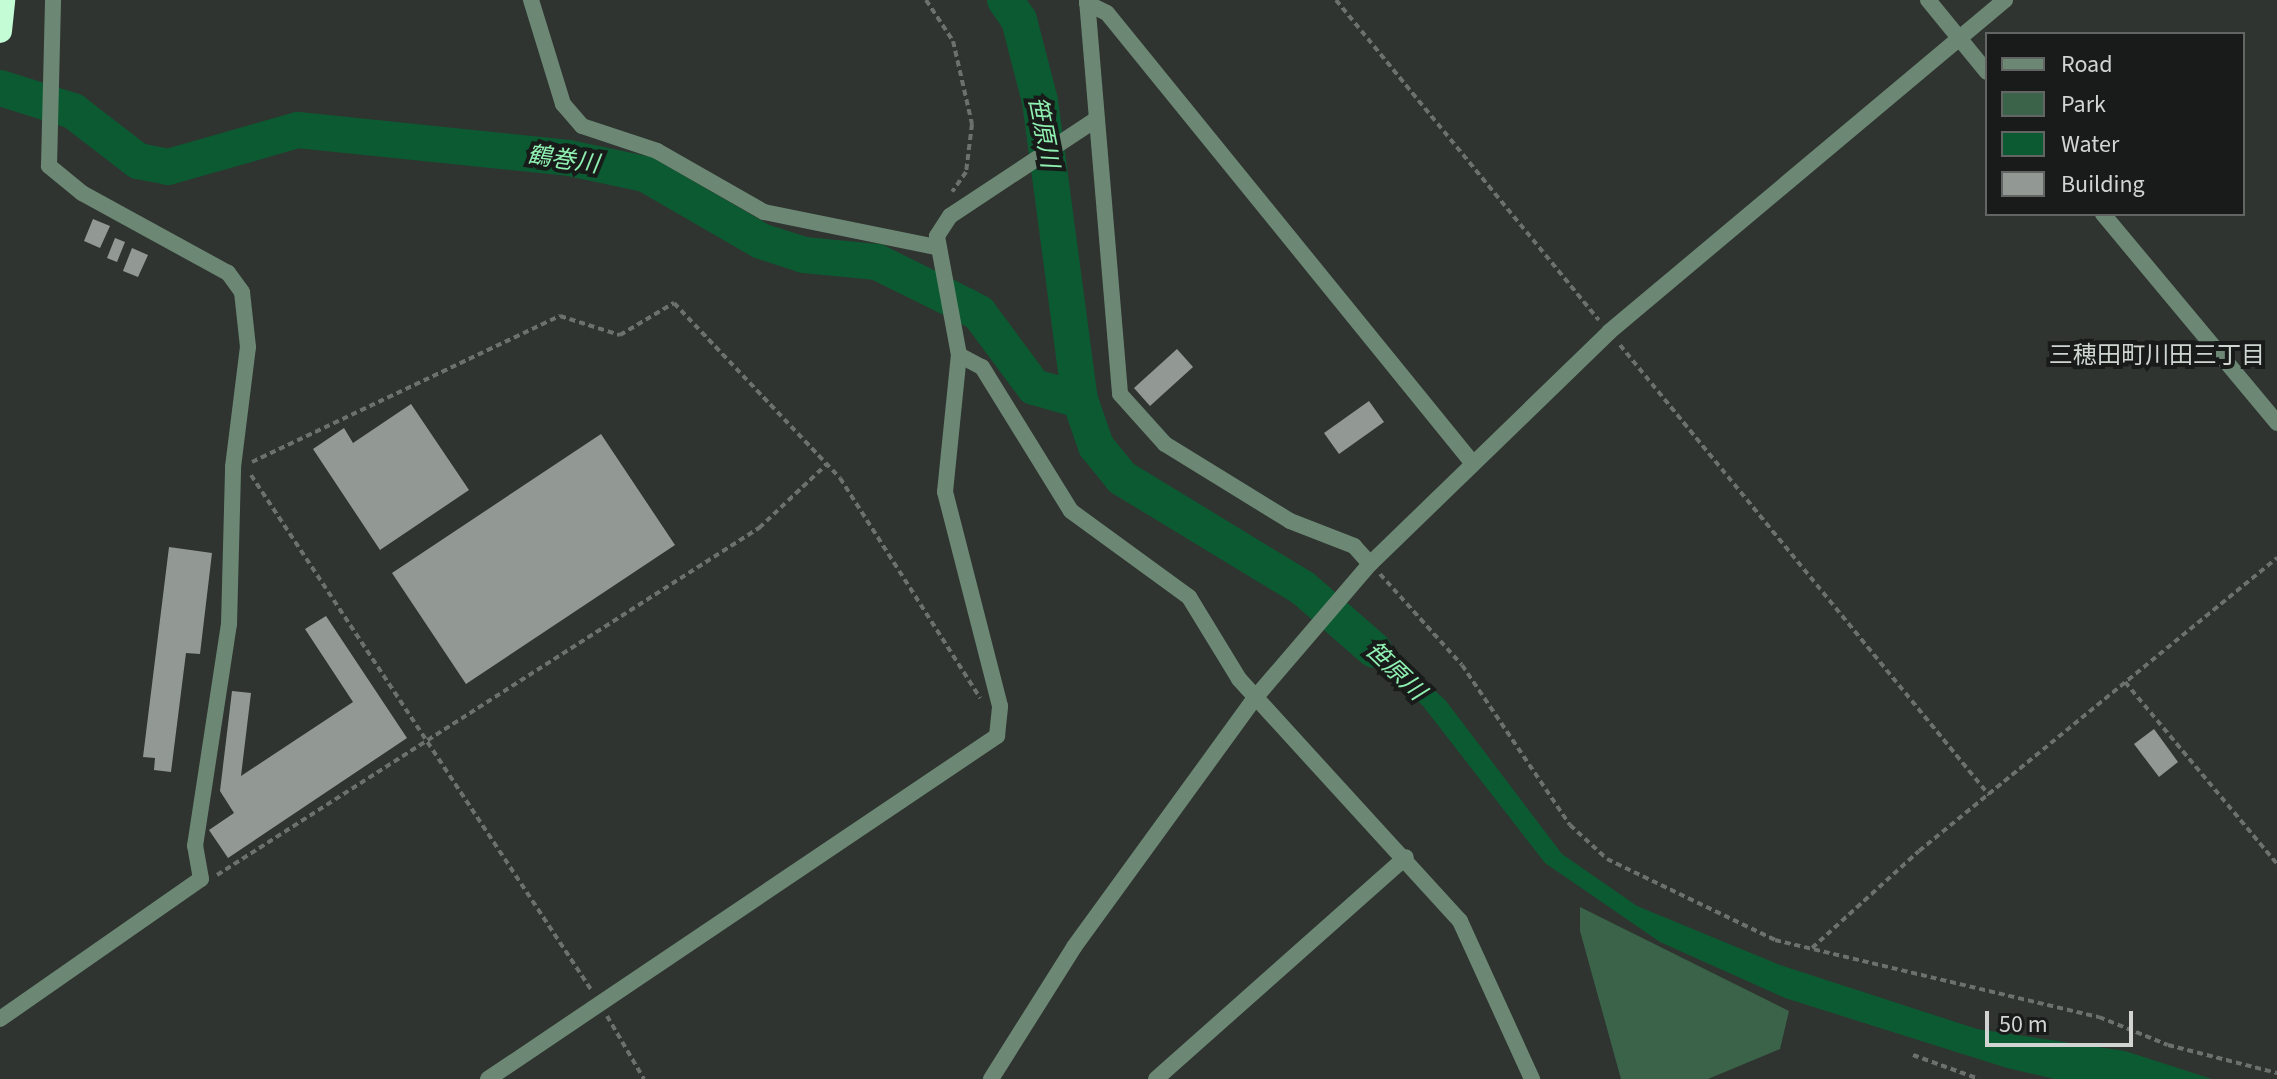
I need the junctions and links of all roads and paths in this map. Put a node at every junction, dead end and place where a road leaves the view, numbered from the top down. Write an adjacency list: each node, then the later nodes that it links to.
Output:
1 (3, 0): 9 (highway)
2 (53, 0): 30 (street)
3 (531, 0): 15 (street)
4 (926, 0): 13 (path)
5 (1336, 0): 16 (path)
6 (1928, 0): 10 (street)
7 (2005, 0): 10 (street)
8 (1087, 2): 12 (street); 19 (street)
9 (0, 31)
10 (1959, 39): 11 (street); 16 (street)
11 (1985, 70)
12 (1095, 120): 13 (street); 22 (street)
13 (947, 208): 15 (street)
14 (2105, 216): 18 (street)
15 (936, 250): 17 (street)
16 (1609, 332): 19 (street); 27 (path)
17 (956, 348): 24 (street); 25 (street)
18 (2277, 423)
19 (1471, 461): 22 (street)
20 (827, 464): 25 (path); 26 (path); 26 (path)
21 (2277, 558): 23 (path)
22 (1370, 564): 24 (street); 31 (path)
23 (2125, 682): 27 (path); 29 (path)
24 (1255, 698): 28 (street); 38 (street)
25 (1000, 706): 32 (street)
26 (424, 738): 30 (path); 32 (path)
27 (1989, 795): 31 (path)
28 (1406, 857): 39 (street); 40 (street)
29 (2277, 864)
30 (202, 873): 33 (street)
31 (1812, 948): 35 (path)
32 (600, 1003): 36 (street); 37 (path)
33 (0, 1019)
34 (1913, 1055): 41 (path)
35 (2277, 1073)
36 (488, 1079)
37 (644, 1079)
38 (991, 1079)
39 (1156, 1079)
40 (1532, 1079)
41 (1979, 1079)

